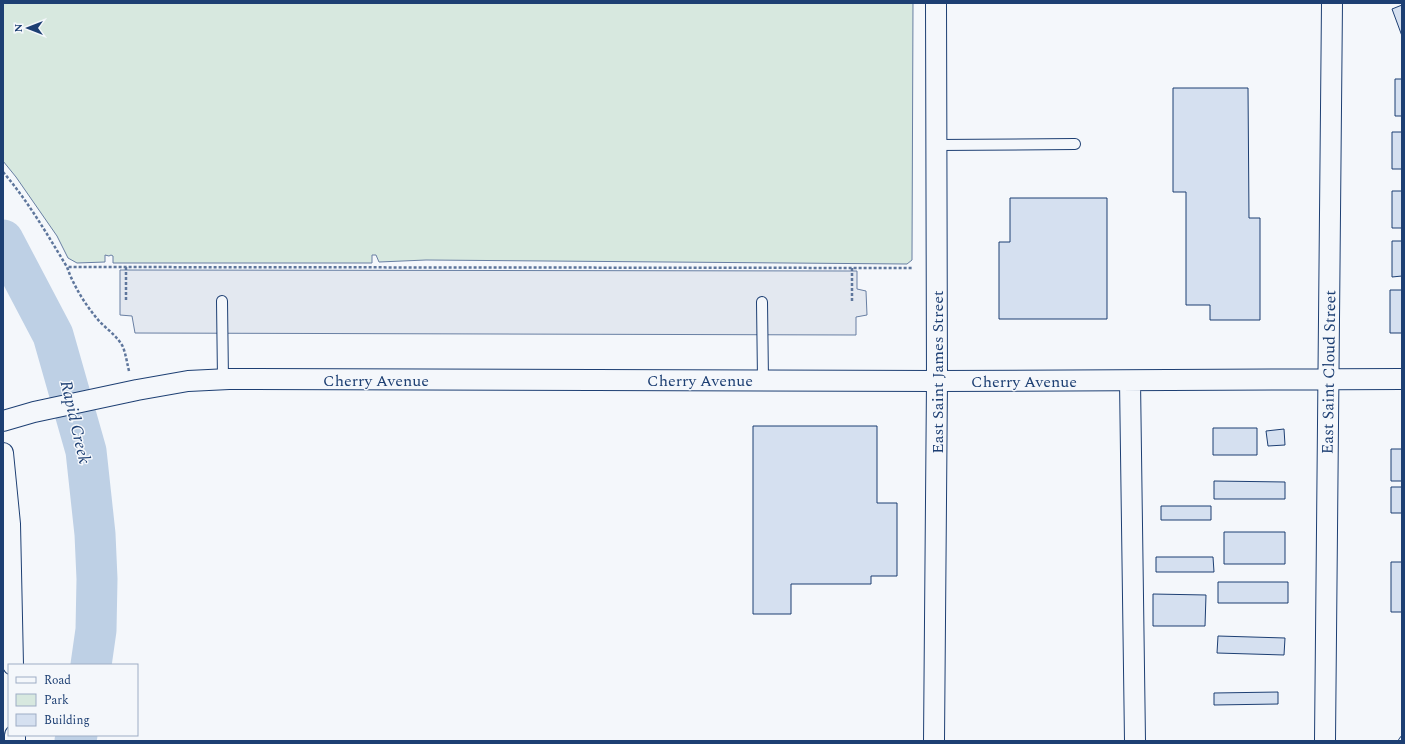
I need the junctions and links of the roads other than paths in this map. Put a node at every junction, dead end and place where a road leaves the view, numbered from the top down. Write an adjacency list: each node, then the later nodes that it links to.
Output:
1 (936, 3): 4 (street, East Saint James Street)
2 (1332, 3): 7 (street, East Saint Cloud Street)
3 (1075, 144): 4 (lane)
4 (937, 145): 11 (street, East Saint James Street)
5 (222, 301): 8 (lane)
6 (762, 302): 9 (lane)
7 (1328, 379): 10 (street, Cherry Avenue); 12 (street, Cherry Avenue); 18 (street, East Saint Cloud Street)
8 (223, 380): 9 (street, Cherry Avenue); 13 (street, Cherry Avenue)
9 (763, 380): 11 (street, Cherry Avenue)
10 (1402, 380)
11 (937, 381): 12 (street, Cherry Avenue); 16 (street, East Saint James Street)
12 (1130, 381): 17 (street)
13 (3, 421)
14 (3, 453): 15 (street)
15 (13, 664)
16 (934, 741)
17 (1135, 741)
18 (1325, 741)

